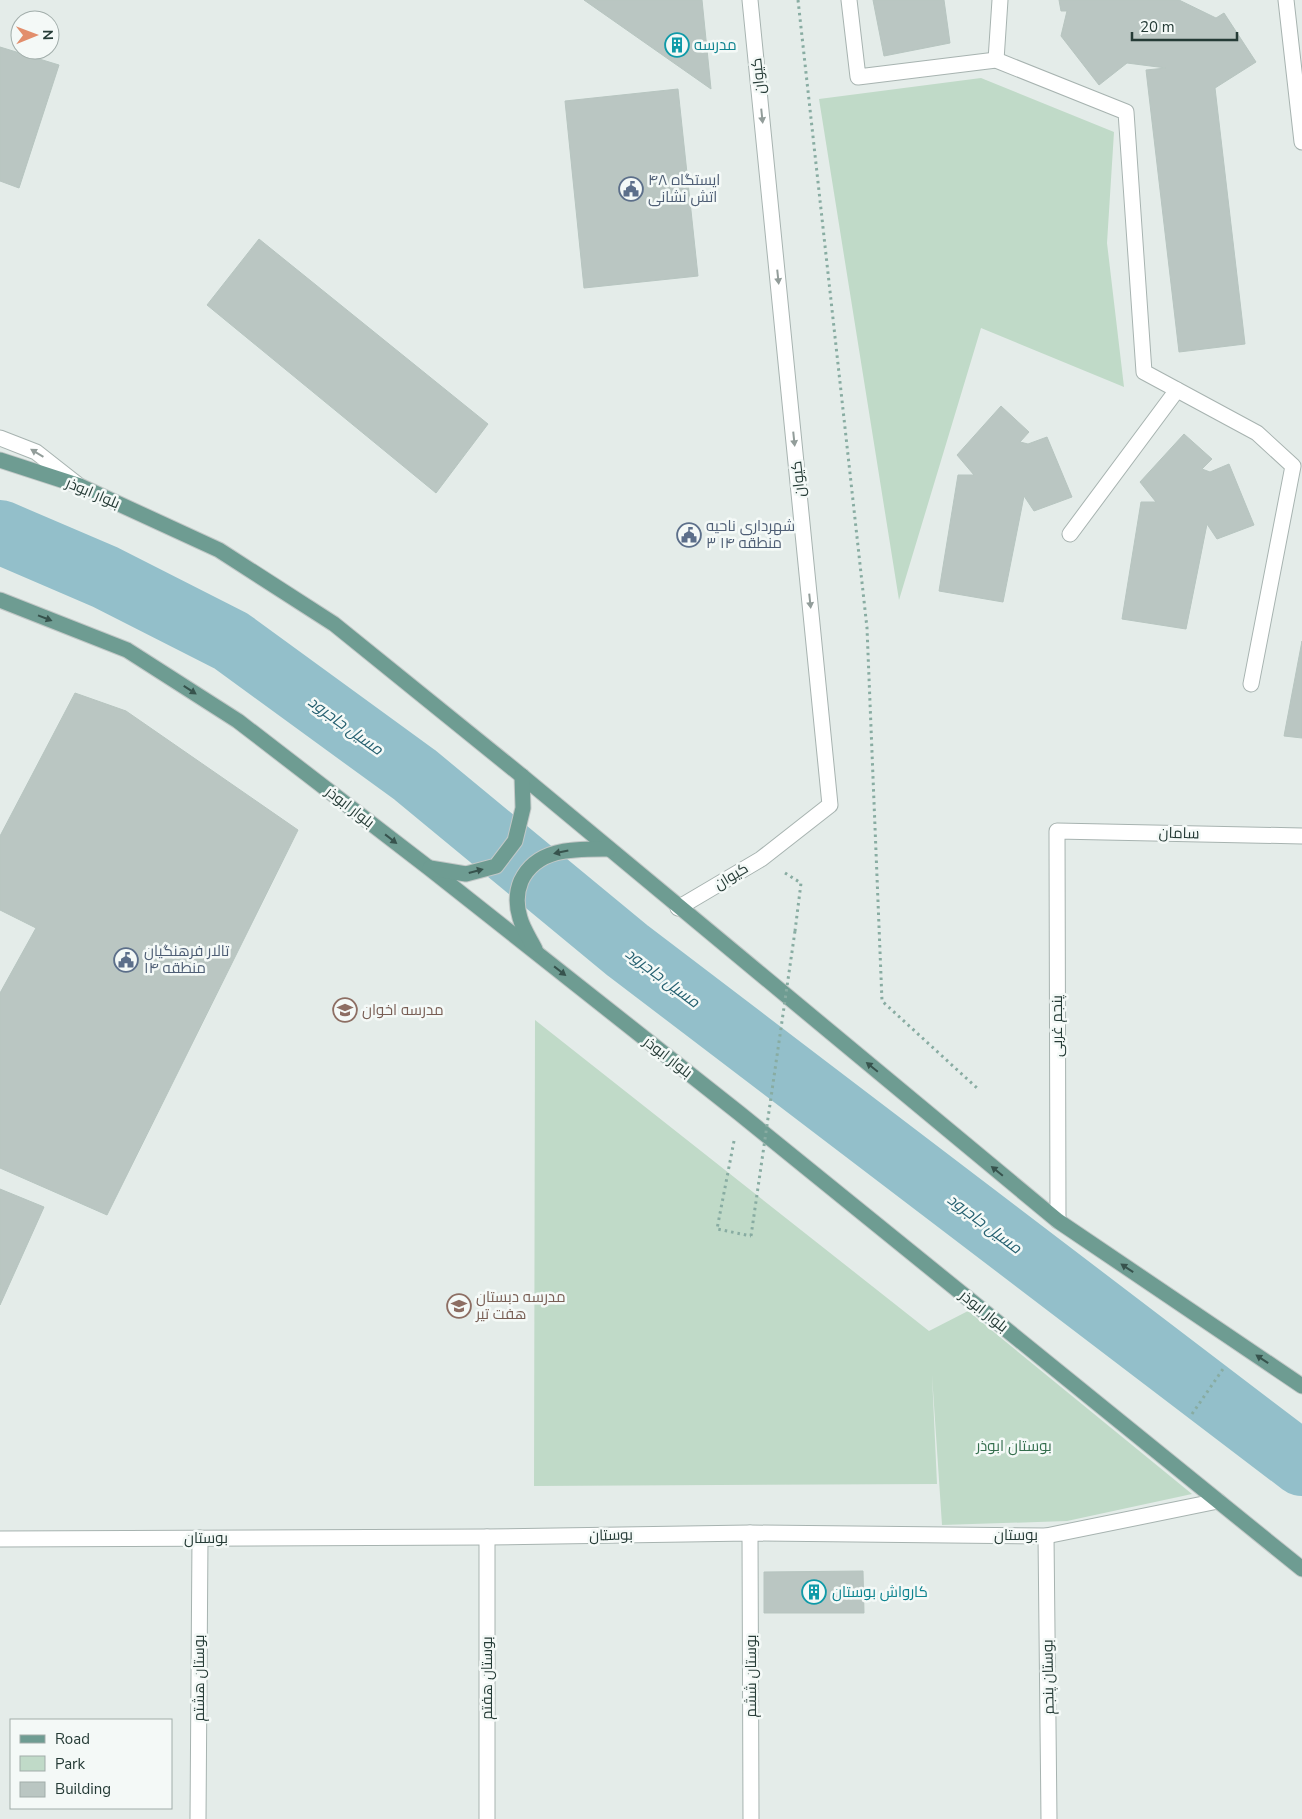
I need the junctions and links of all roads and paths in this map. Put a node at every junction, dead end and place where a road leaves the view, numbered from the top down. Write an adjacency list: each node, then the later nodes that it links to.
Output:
1 (750, 0): 21 (street, کیوان, one-way to 21)
2 (798, 0): 23 (path)
3 (849, 0): 6 (street)
4 (1000, 0): 6 (street)
5 (1286, 0): 7 (street)
6 (996, 60): 8 (street)
7 (1302, 142)
8 (1177, 390): 12 (street); 14 (street)
9 (0, 438): 11 (street, one-way to 9)
10 (0, 460): 11 (main road, بلوار ابوذر)
11 (77, 485): 15 (main road, بلوار ابوذر)
12 (1070, 534)
13 (0, 600): 19 (main road, بلوار ابوذر, one-way to 19)
14 (1251, 684)
15 (522, 776): 18 (main road, بلوار ابوذر); 19 (main road, one-way to 15)
16 (1057, 830): 17 (street, سامان); 25 (street, پنجم غربی)
17 (1302, 836)
18 (609, 849): 21 (main road, بلوار ابوذر); 22 (main road, one-way to 22)
19 (429, 868): 22 (main road, بلوار ابوذر)
20 (801, 883): 24 (path, bridge)
21 (678, 908): 25 (main road, بلوار ابوذر, one-way to 21)
22 (536, 953): 24 (main road, بلوار ابوذر, one-way to 24)
23 (977, 1088)
24 (739, 1113): 29 (main road, بلوار ابوذر)
25 (1058, 1221): 27 (main road, بلوار ابوذر, one-way to 25)
26 (1223, 1369): 28 (path)
27 (1302, 1386)
28 (1192, 1414)
29 (1218, 1501): 31 (street, بوستان); 35 (main road, بلوار ابوذر)
30 (750, 1533): 31 (street, بوستان); 32 (street, بوستان); 38 (street, بوستان ششم)
31 (1046, 1536): 39 (street, بوستان پنجم)
32 (486, 1537): 33 (street, بوستان); 37 (street, بوستان هفتم)
33 (200, 1538): 34 (street, بوستان); 36 (street, بوستان هشتم)
34 (0, 1539)
35 (1302, 1569)
36 (198, 1819)
37 (487, 1819)
38 (751, 1819)
39 (1049, 1819)

